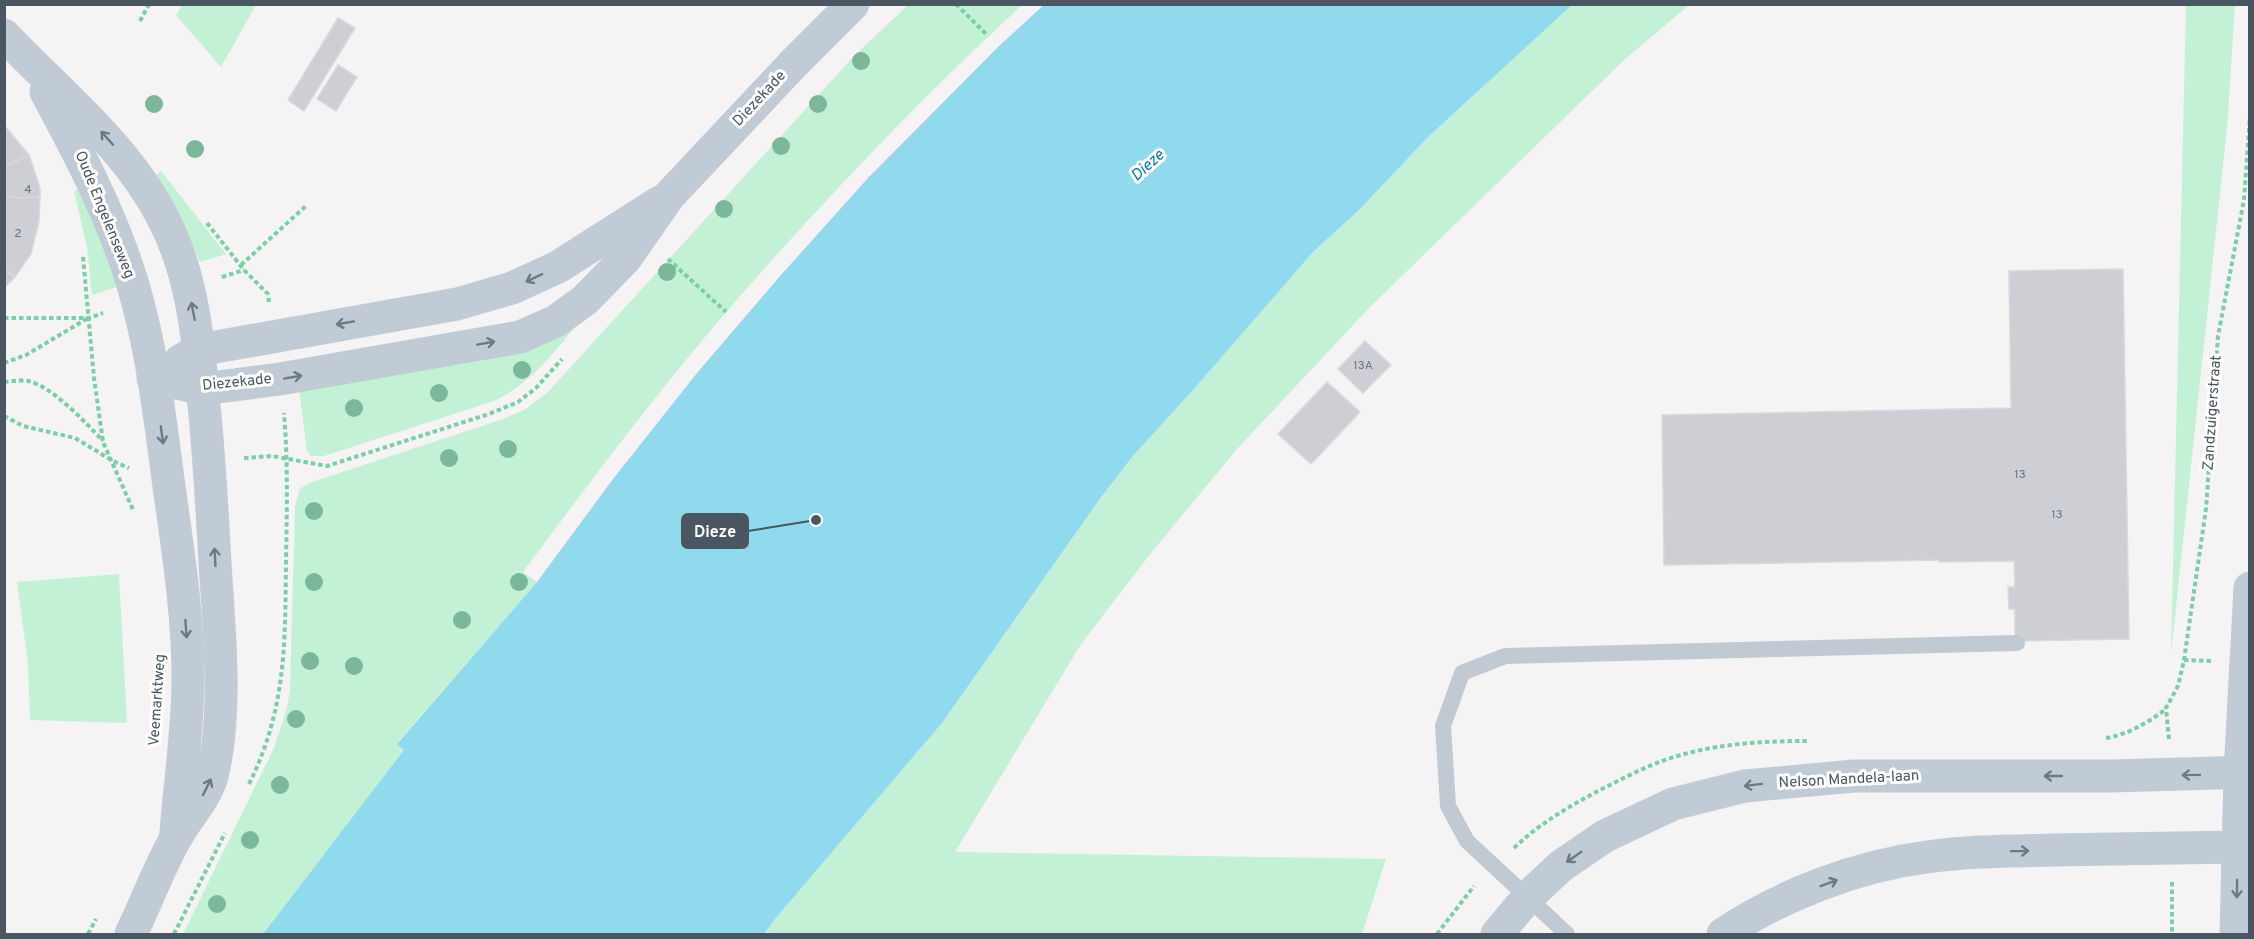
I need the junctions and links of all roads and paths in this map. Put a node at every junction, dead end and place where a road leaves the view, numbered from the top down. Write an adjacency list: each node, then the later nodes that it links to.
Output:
1 (149, 4): 4 (path)
2 (853, 4): 9 (street, Diezekade)
3 (956, 4): 6 (path)
4 (140, 21)
5 (4, 34): 7 (street, Oude Engelenseweg)
6 (988, 36)
7 (30, 61): 16 (street, Oude Engelenseweg, one-way to 7); 18 (street, Oude Engelenseweg)
8 (2250, 116): 27 (path, Zandzuigerstraat)
9 (669, 196): 16 (street, Diezekade, one-way to 16); 20 (street, Diezekade, one-way to 9)
10 (307, 205): 12 (path)
11 (660, 252): 13 (path)
12 (241, 265)
13 (726, 312)
14 (4, 318): 15 (path)
15 (88, 318): 17 (path); 22 (path)
16 (199, 350): 18 (street, Diezekade); 20 (street, Oude Engelenseweg)
17 (4, 363)
18 (153, 378): 20 (street, Diezekade); 29 (street, Veemarktweg, one-way to 29)
19 (4, 382): 22 (path)
20 (203, 390): 29 (street, Veemarktweg, one-way to 20)
21 (4, 416): 23 (path)
22 (104, 442): 23 (path)
23 (113, 461): 24 (path)
24 (135, 514)
25 (2250, 588): 28 (street)
26 (2017, 643): 31 (lane)
27 (2166, 708)
28 (2245, 773): 30 (street); 31 (street, Nelson Mandela-laan, one-way to 31)
29 (176, 837): 34 (street, Veemarktweg)
30 (2243, 844): 37 (street, one-way to 30); 38 (street, one-way to 38)
31 (1527, 897): 35 (street, Nelson Mandela-laan); 36 (lane)
32 (98, 915): 33 (path)
33 (88, 934)
34 (130, 934)
35 (1497, 934)
36 (1567, 934)
37 (1723, 934)
38 (2236, 934)

